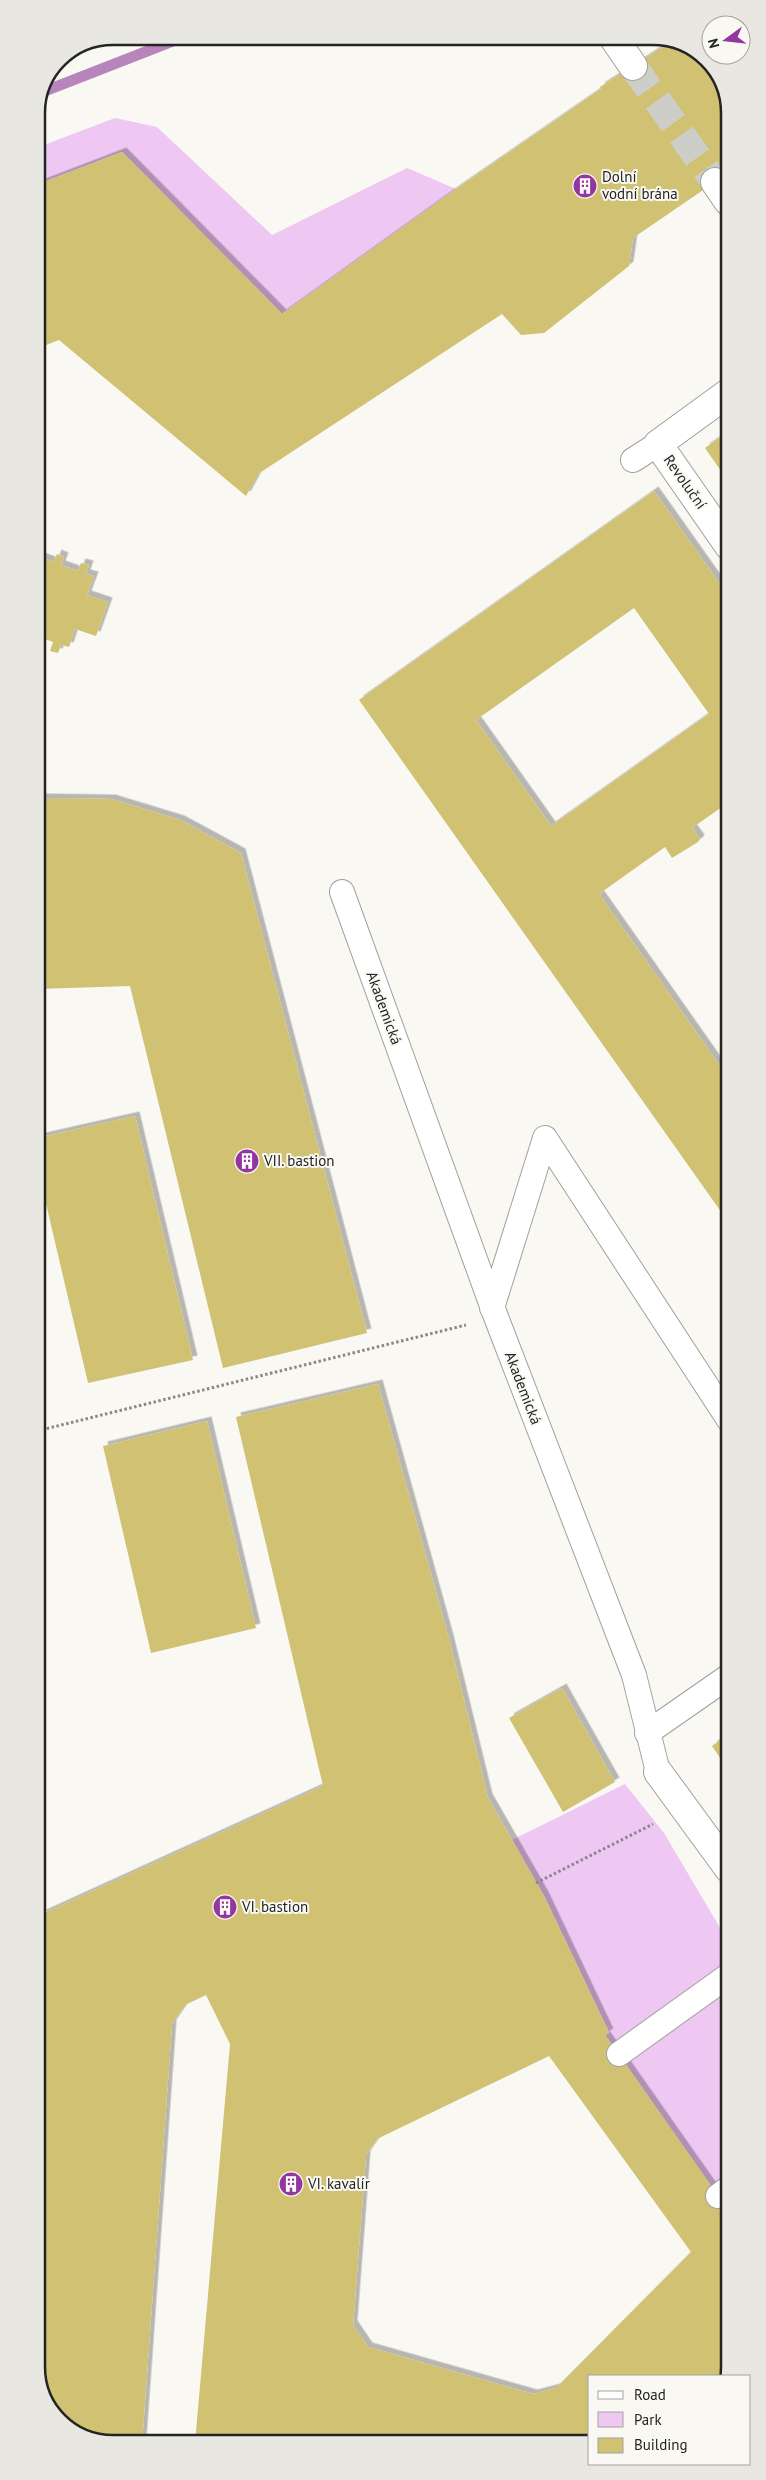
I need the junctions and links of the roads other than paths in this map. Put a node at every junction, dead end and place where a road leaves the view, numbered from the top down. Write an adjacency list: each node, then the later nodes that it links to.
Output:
1 (619, 45): 2 (street)
2 (633, 66)
3 (721, 398): 4 (street)
4 (658, 444): 5 (lane); 6 (street, Revoluční)
5 (633, 460)
6 (721, 536)
7 (342, 892): 8 (lane, Akademická)
8 (494, 1313): 9 (lane); 11 (lane, Akademická)
9 (721, 1408)
10 (721, 1682): 11 (lane)
11 (647, 1733): 12 (lane, Akademická)
12 (658, 1772): 13 (street, Akademická)
13 (721, 1858)
14 (721, 1981): 15 (lane)
15 (619, 2054)

